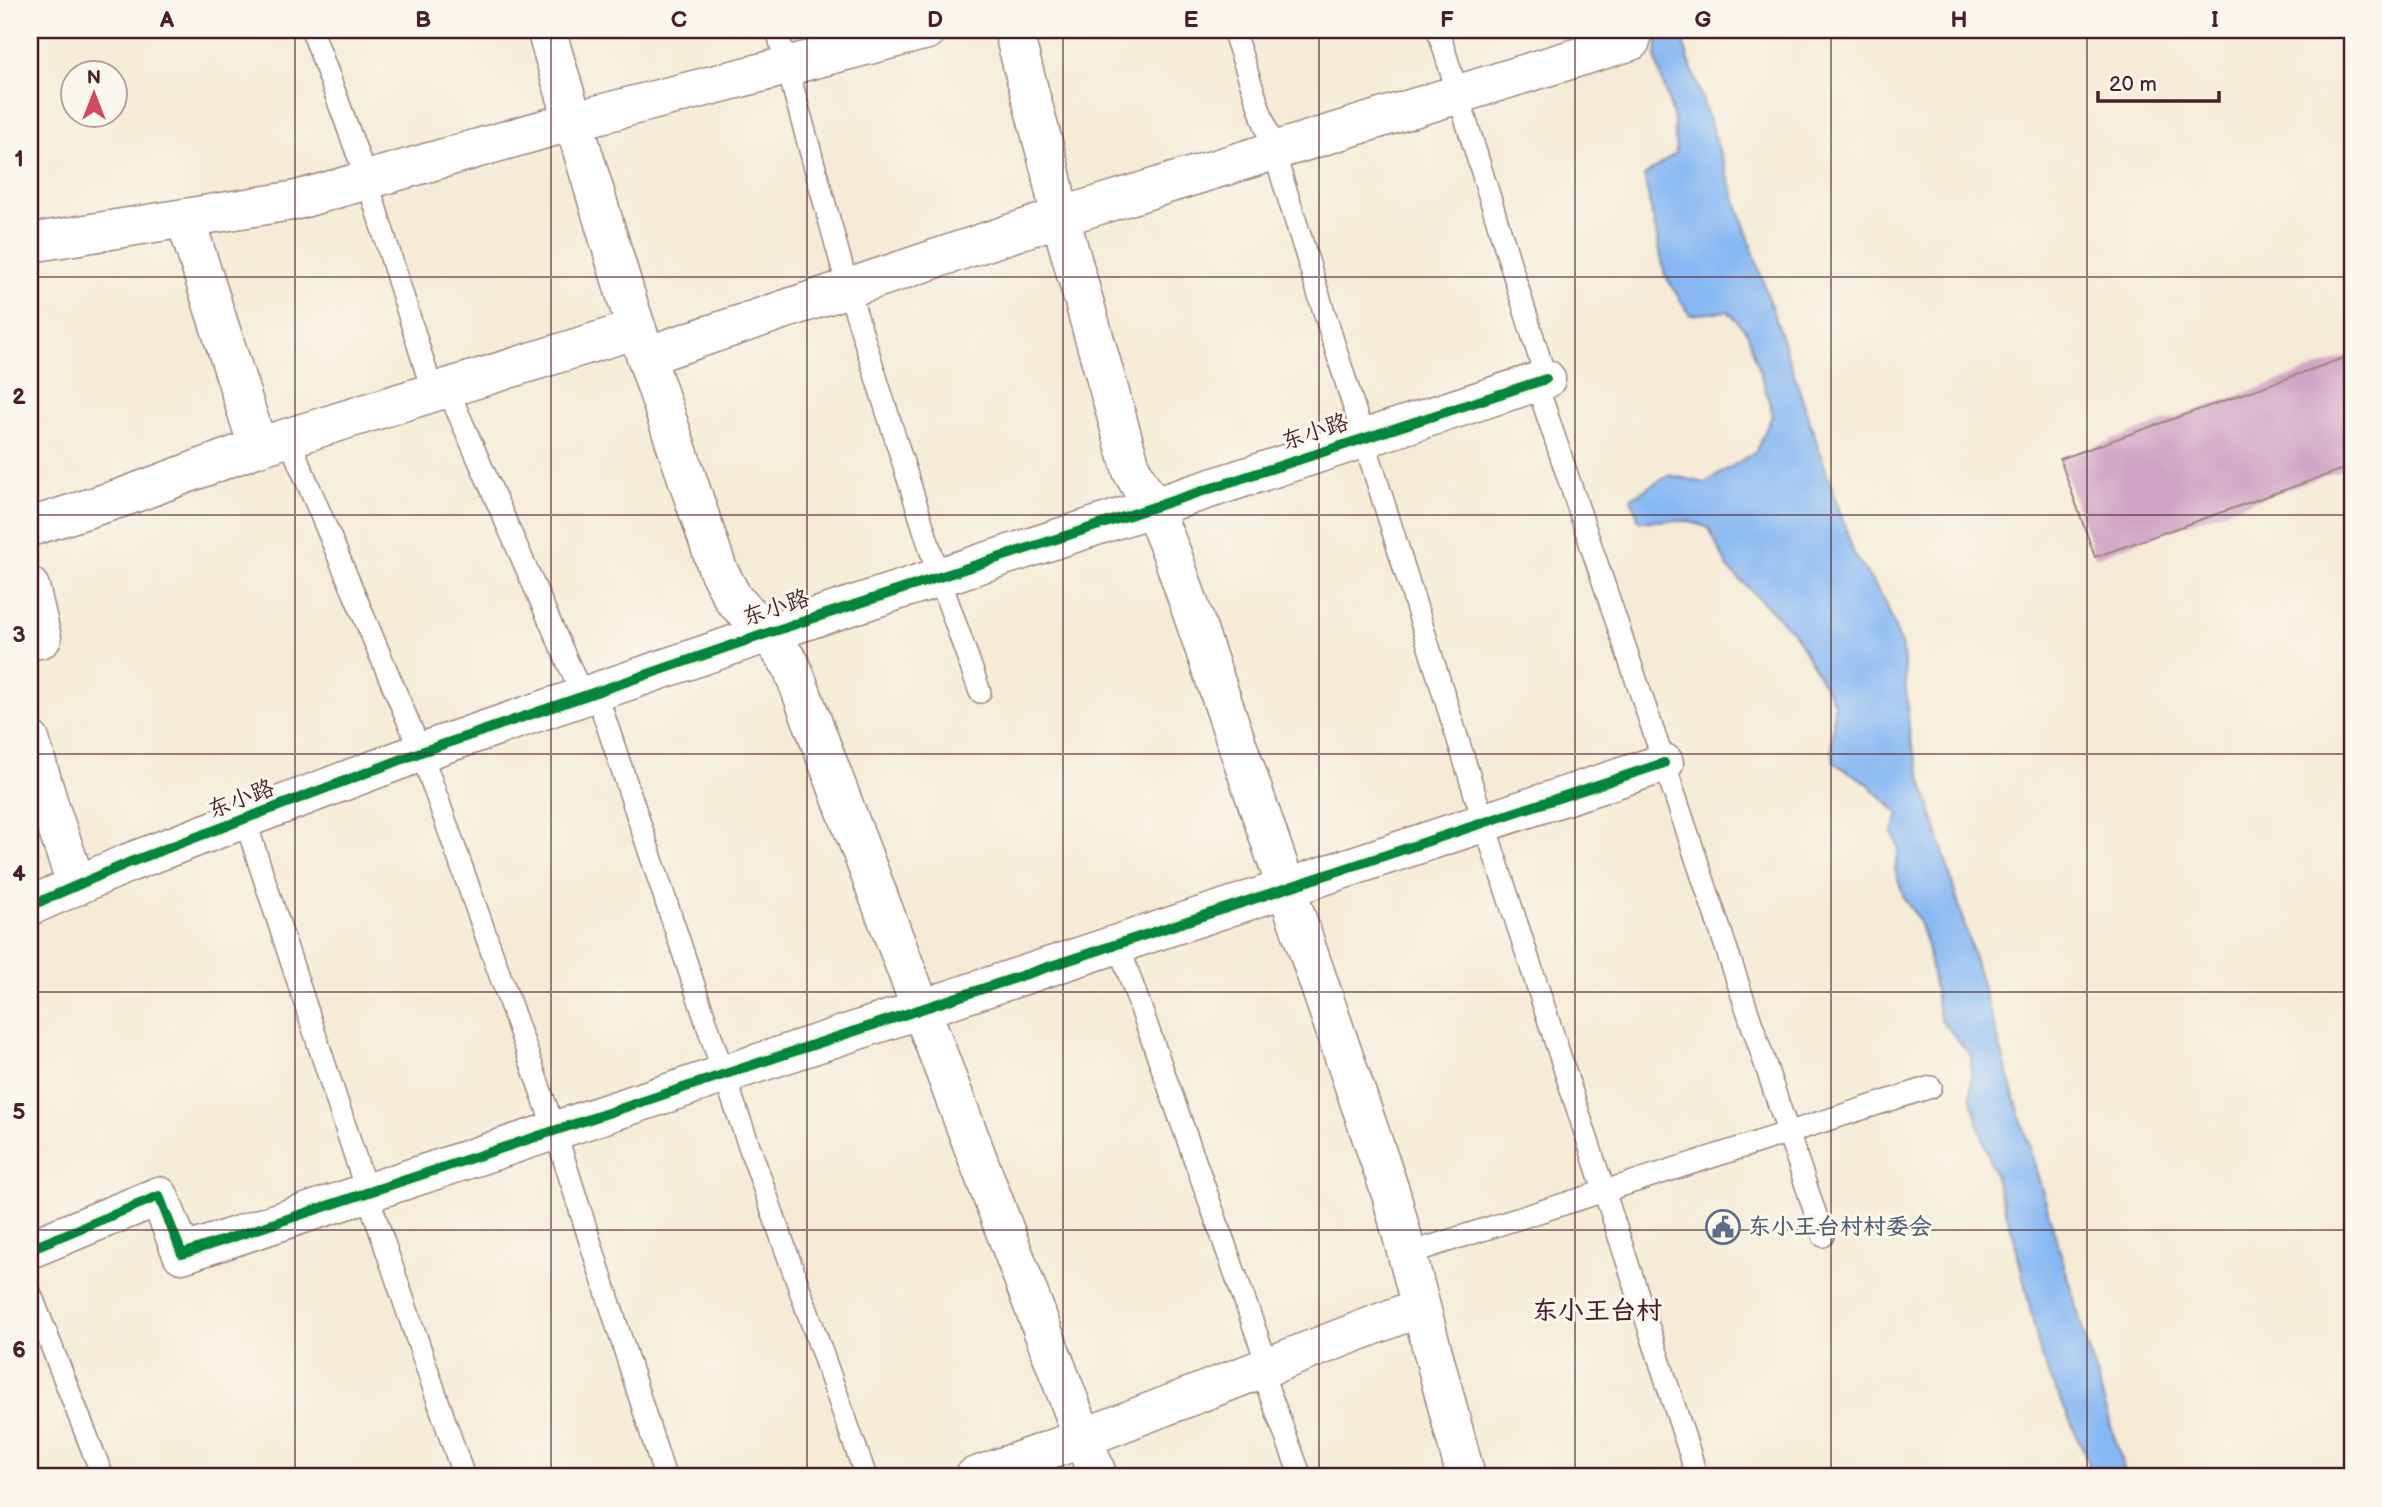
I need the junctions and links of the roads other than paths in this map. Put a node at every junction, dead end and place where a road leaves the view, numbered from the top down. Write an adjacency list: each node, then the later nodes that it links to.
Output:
1 (312, 30): 12 (lane)
2 (546, 30): 10 (street)
3 (927, 30): 8 (street)
4 (1013, 30): 13 (street)
5 (1233, 30): 11 (lane)
6 (1438, 30): 9 (lane)
7 (1631, 41): 9 (street)
8 (782, 48): 10 (street); 16 (lane)
9 (1458, 94): 11 (street); 18 (lane)
10 (573, 121): 12 (street); 17 (street)
11 (1274, 152): 13 (street); 20 (lane)
12 (367, 180): 14 (street); 19 (lane)
13 (1060, 217): 16 (street); 22 (street)
14 (185, 218): 15 (street); 21 (street)
15 (30, 243)
16 (848, 288): 17 (street); 24 (lane)
17 (642, 342): 19 (street); 26 (street)
18 (1541, 380): 20 (street, 东小路); 32 (lane)
19 (440, 390): 21 (street); 29 (lane)
20 (1364, 438): 22 (street, 东小路); 34 (lane)
21 (273, 442): 23 (street); 31 (lane)
22 (1153, 508): 24 (street, 东小路); 36 (street)
23 (30, 527)
24 (939, 577): 26 (street, 东小路); 28 (lane)
25 (30, 587): 27 (street)
26 (768, 633): 29 (street, 东小路); 39 (street)
27 (30, 641)
28 (979, 692)
29 (590, 694): 31 (street, 东小路); 40 (lane)
30 (30, 740): 35 (street)
31 (421, 752): 33 (street, 东小路); 42 (lane)
32 (1664, 763): 34 (street); 43 (lane)
33 (246, 820): 35 (street, 东小路); 45 (lane)
34 (1484, 823): 36 (street); 44 (lane)
35 (77, 886): 37 (street, 东小路)
36 (1287, 888): 38 (street); 48 (street)
37 (30, 906)
38 (1118, 944): 39 (street); 51 (lane)
39 (921, 1009): 40 (street); 52 (street)
40 (724, 1075): 42 (street); 56 (lane)
41 (1931, 1087): 43 (lane)
42 (555, 1131): 45 (street); 55 (lane)
43 (1789, 1133): 44 (lane); 46 (lane)
44 (1603, 1192): 48 (lane); 61 (lane)
45 (367, 1193): 47 (street); 54 (lane)
46 (1823, 1236)
47 (30, 1249)
48 (1407, 1254): 50 (street)
49 (30, 1292): 53 (lane)
50 (1421, 1307): 51 (street); 60 (street)
51 (1264, 1368): 52 (street); 59 (lane)
52 (1083, 1438): 57 (street); 58 (street)
53 (103, 1477)
54 (464, 1477)
55 (665, 1477)
56 (866, 1477)
57 (974, 1477)
58 (1098, 1477)
59 (1301, 1477)
60 (1466, 1477)
61 (1696, 1477)

